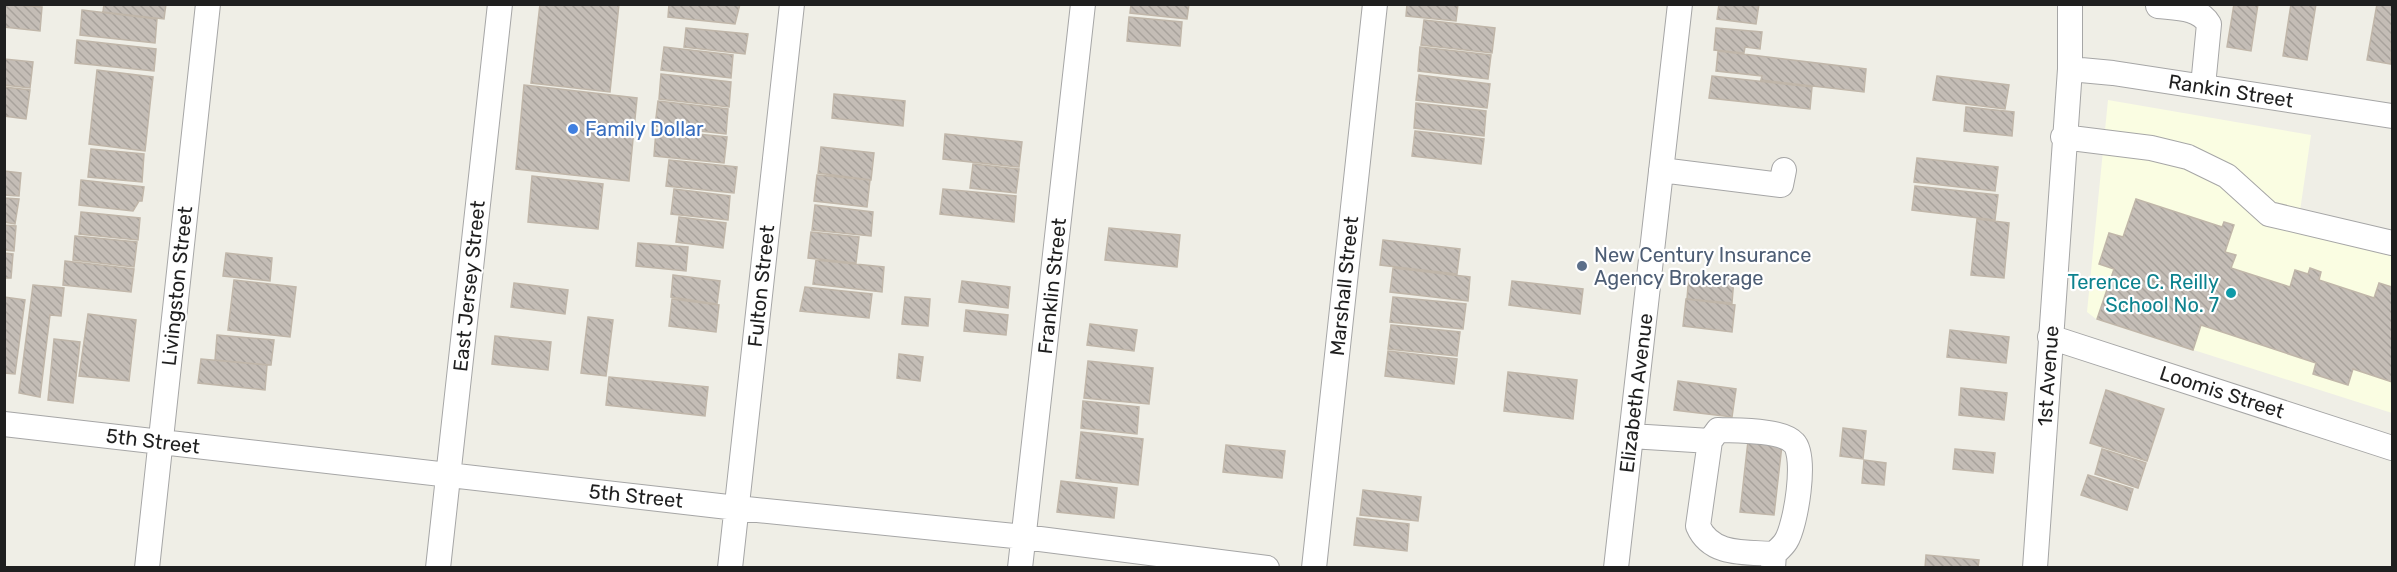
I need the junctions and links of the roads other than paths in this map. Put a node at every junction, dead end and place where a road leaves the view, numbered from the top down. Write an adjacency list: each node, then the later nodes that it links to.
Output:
1 (208, 4): 20 (street, Livingston Street)
2 (500, 4): 22 (street, East Jersey Street)
3 (792, 4): 23 (street, Fulton Street)
4 (1083, 4): 24 (street, Franklin Street)
5 (1375, 4): 31 (street, Marshall Street)
6 (1680, 4): 13 (street, Elizabeth Avenue)
7 (2070, 4): 9 (street, 1st Avenue)
8 (2158, 6): 10 (street)
9 (2070, 69): 10 (street, Rankin Street); 12 (street, 1st Avenue)
10 (2203, 86): 11 (street, Rankin Street)
11 (2392, 116)
12 (2063, 137): 15 (street); 16 (street, 1st Avenue)
13 (1661, 170): 14 (street); 18 (street, Elizabeth Avenue)
14 (1784, 170)
15 (2392, 243)
16 (2050, 337): 21 (street, Loomis Street); 33 (street, 1st Avenue)
17 (4, 424): 20 (street, 5th Street)
18 (1631, 436): 19 (street); 32 (street, Elizabeth Avenue)
19 (1710, 441): 25 (street); 25 (street)
20 (160, 442): 22 (street, 5th Street); 26 (street, Livingston Street)
21 (2392, 448)
22 (448, 475): 23 (street, 5th Street); 27 (street, East Jersey Street)
23 (737, 508): 24 (street, 5th Street); 28 (street, Fulton Street)
24 (1023, 537): 29 (street, Franklin Street); 30 (street, 5th Street)
25 (1773, 561)
26 (147, 567)
27 (438, 567)
28 (730, 567)
29 (1020, 567)
30 (1267, 567)
31 (1314, 567)
32 (1616, 567)
33 (2036, 567)

